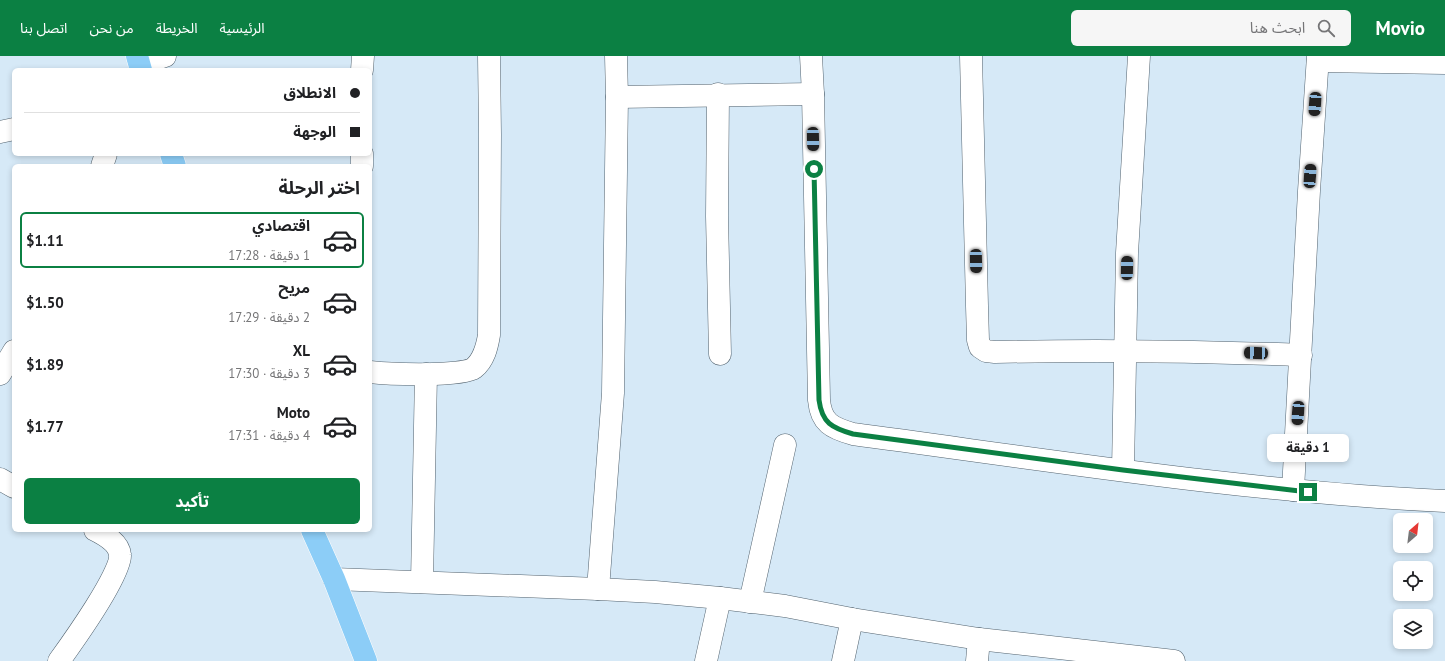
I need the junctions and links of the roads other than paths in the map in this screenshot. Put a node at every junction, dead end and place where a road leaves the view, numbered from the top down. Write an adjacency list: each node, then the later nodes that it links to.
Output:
1 (165, 56): 10 (street)
2 (362, 56): 11 (street)
3 (489, 56): 23 (street)
4 (616, 56): 14 (street)
5 (811, 56): 13 (street)
6 (971, 56): 17 (street)
7 (1138, 56): 17 (street)
8 (1318, 58): 9 (street); 20 (street)
9 (1445, 63)
10 (139, 64)
11 (362, 68)
12 (718, 94): 13 (street); 14 (street); 19 (street)
13 (813, 94): 25 (street)
14 (617, 98): 34 (street)
15 (12, 129): 16 (street)
16 (0, 132)
17 (1126, 352): 20 (street); 25 (street)
18 (12, 354): 22 (street)
19 (720, 354)
20 (1301, 355): 28 (street)
21 (372, 372): 23 (street)
22 (0, 374)
23 (426, 374): 33 (street)
24 (785, 445): 36 (street)
25 (1123, 470): 28 (street)
26 (0, 479): 27 (street)
27 (12, 486)
28 (1294, 490): 29 (street)
29 (1445, 501)
30 (99, 532): 39 (street)
31 (313, 532): 32 (main road)
32 (334, 579): 33 (street); 40 (main road)
33 (422, 582): 34 (street)
34 (598, 589): 35 (street)
35 (720, 598): 36 (street); 41 (street)
36 (750, 602): 37 (street)
37 (852, 619): 38 (street); 42 (street)
38 (979, 640): 43 (street); 44 (street)
39 (59, 661)
40 (366, 661)
41 (706, 661)
42 (842, 661)
43 (977, 661)
44 (1174, 661)

